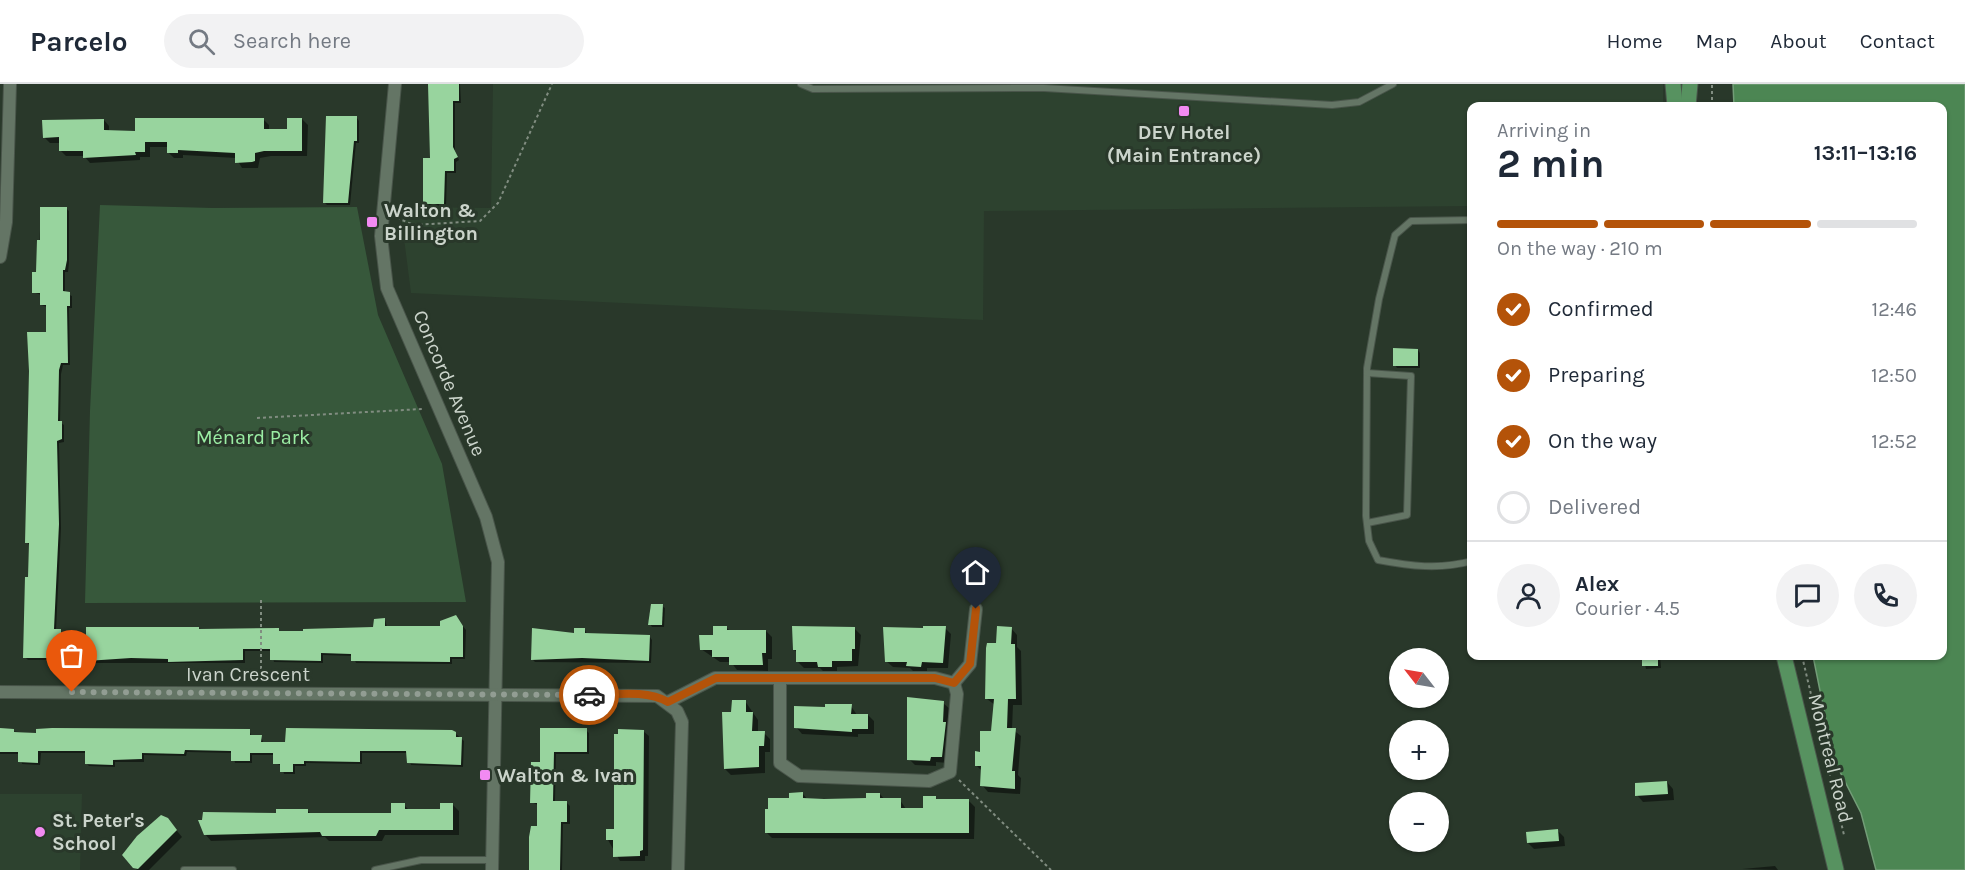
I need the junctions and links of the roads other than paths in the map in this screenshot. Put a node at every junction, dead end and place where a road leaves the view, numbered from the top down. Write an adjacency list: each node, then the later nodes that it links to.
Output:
1 (10, 84): 10 (street)
2 (395, 84): 19 (street, Concorde Avenue)
3 (801, 84): 4 (lane)
4 (1393, 84)
5 (1672, 84): 7 (main road)
6 (1690, 84): 8 (main road)
7 (1674, 102)
8 (1688, 102)
9 (1467, 220): 11 (lane)
10 (0, 257)
11 (1367, 373): 12 (lane); 12 (lane)
12 (1367, 523): 13 (lane)
13 (1467, 562)
14 (976, 609): 17 (street)
15 (1785, 660): 26 (main road, Montreal Road)
16 (780, 680): 17 (street); 17 (street); 20 (street)
17 (954, 683)
18 (0, 692): 19 (street, Ivan Crescent)
19 (496, 695): 20 (street, Ivan Crescent); 21 (street, Concorde Avenue)
20 (668, 702): 25 (street)
21 (492, 865): 24 (lane)
22 (184, 870): 23 (lane)
23 (233, 870)
24 (375, 870)
25 (678, 870)
26 (1836, 870)

